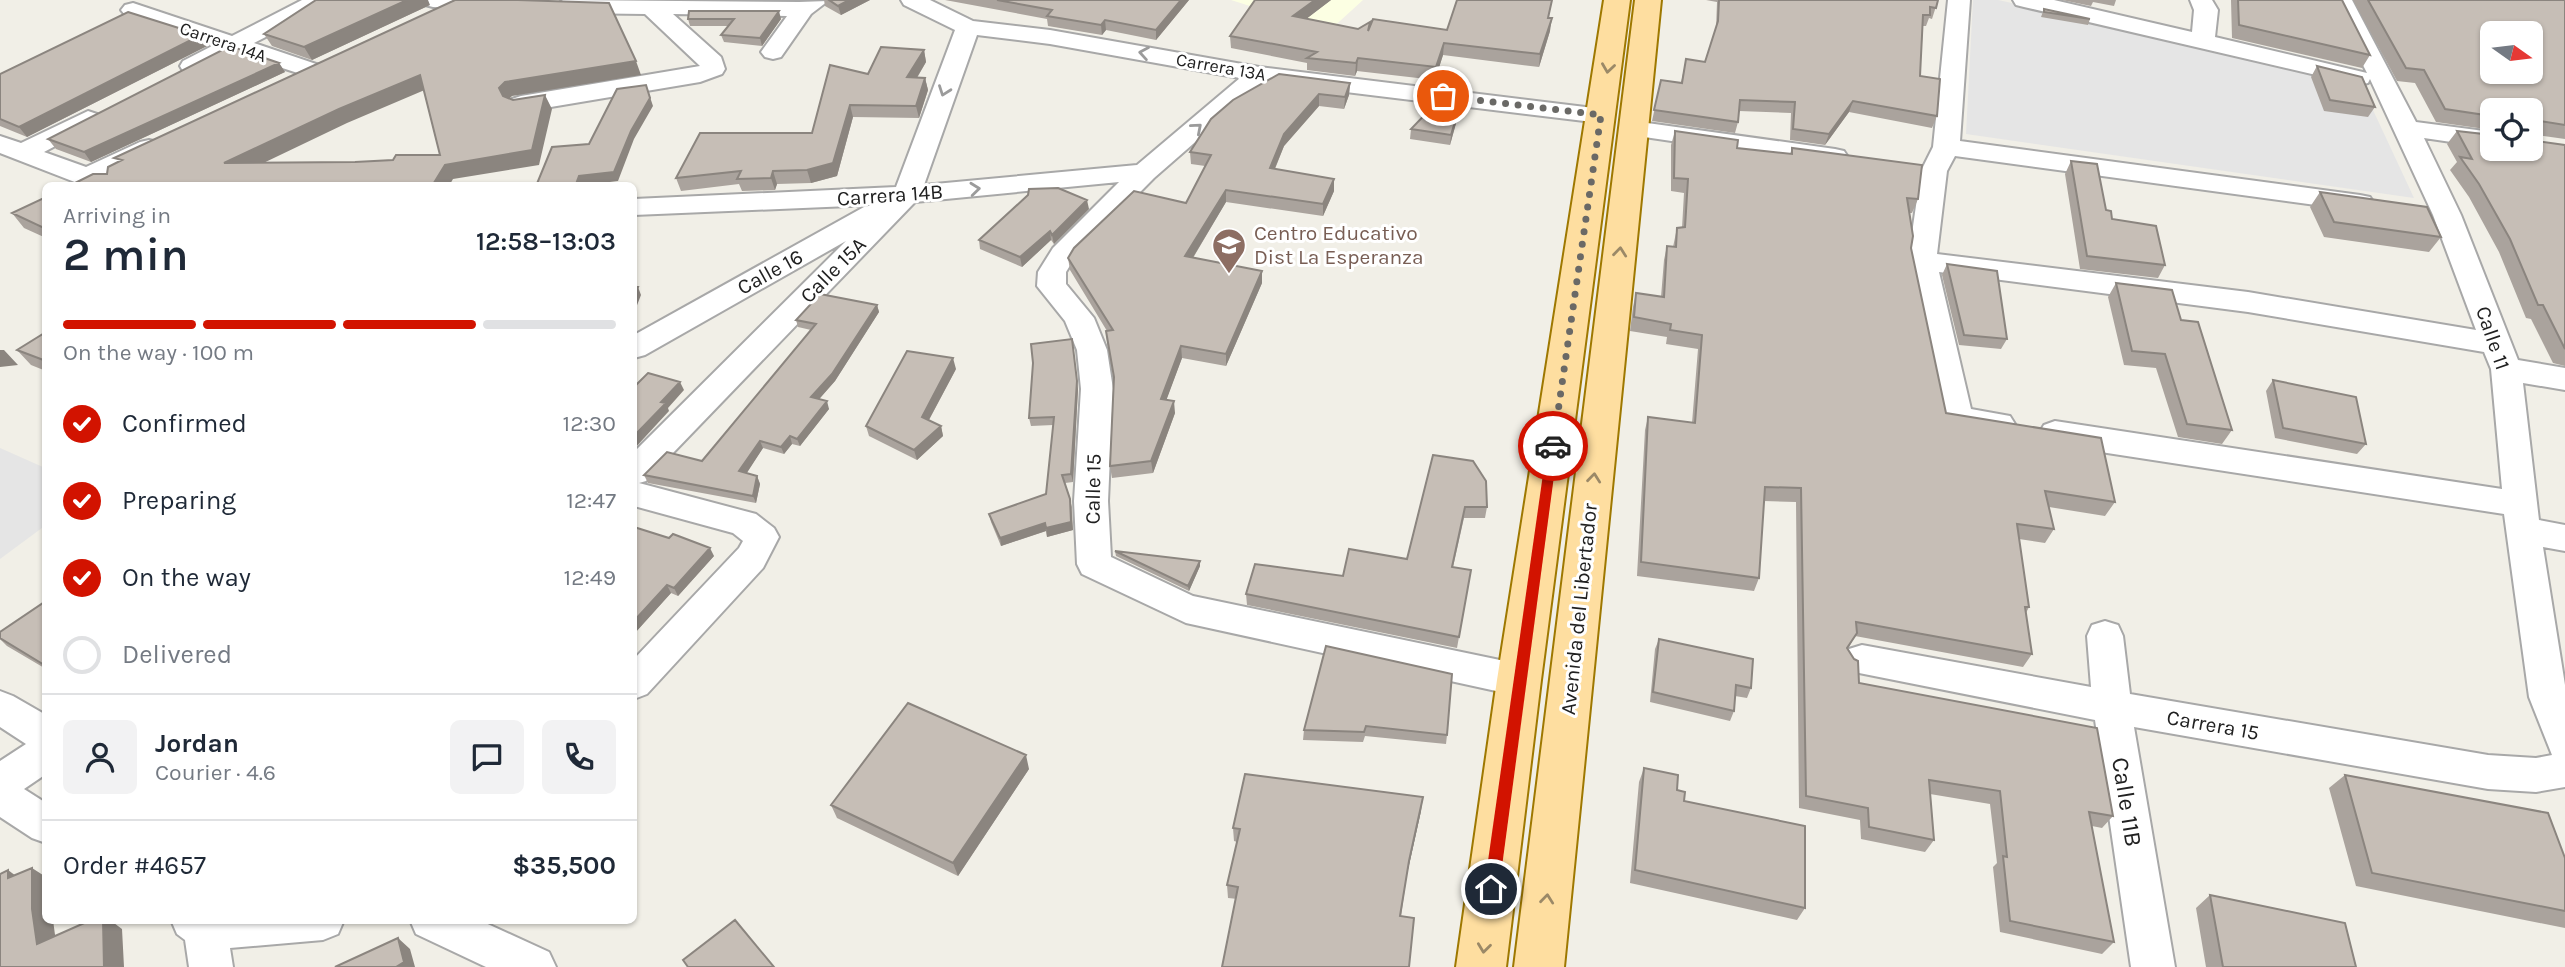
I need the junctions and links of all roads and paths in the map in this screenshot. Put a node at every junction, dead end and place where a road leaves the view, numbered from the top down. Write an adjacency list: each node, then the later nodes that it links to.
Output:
1 (155, 0): 14 (street)
2 (320, 0): 19 (street)
3 (912, 0): 17 (street, Carrera 13A)
4 (1618, 0): 29 (main road, Avenida del Libertador, one-way to 29)
5 (1648, 0): 29 (main road, Avenida del Libertador)
6 (1959, 0): 34 (street)
7 (2024, 0): 18 (street)
8 (2201, 0): 18 (street)
9 (2341, 0): 26 (street, Calle 11)
10 (517, 4): 15 (street)
11 (544, 5): 13 (street)
12 (811, 5): 13 (street); 20 (street)
13 (653, 9): 27 (street)
14 (132, 10): 16 (street); 19 (street, Carrera 14A)
15 (429, 10)
16 (108, 22)
17 (968, 27): 23 (street, Carrera 13A, one-way to 17); 39 (street, Calle 15A, one-way to 39)
18 (2203, 41): 26 (street)
19 (232, 46): 22 (street, Carrera 14A); 24 (street)
20 (773, 52)
21 (338, 60): 22 (street)
22 (313, 71): 25 (street)
23 (1259, 74): 29 (street, Carrera 13A); 37 (street, Calle 15, one-way to 23)
24 (170, 77)
25 (288, 83)
26 (2385, 84): 30 (street, Calle 11)
27 (521, 104)
28 (109, 109): 33 (street)
29 (1617, 122): 35 (street, Carrera 13A); 53 (main road, Avenida del Libertador); 68 (main road, Avenida del Libertador, one-way to 29)
30 (2405, 128): 32 (street); 44 (street, Calle 11)
31 (175, 136): 38 (street)
32 (2480, 138)
33 (11, 149): 38 (street)
34 (1940, 159): 36 (street); 40 (street); 42 (street)
35 (1866, 161)
36 (1907, 167)
37 (1145, 172): 39 (street, Carrera 14B, one-way to 37); 53 (street, Calle 15)
38 (98, 181)
39 (907, 195): 41 (street, Carrera 14B); 43 (street, Calle 16); 46 (street, Calle 15A)
40 (2379, 206)
41 (637, 207)
42 (1922, 261): 44 (street); 48 (street)
43 (637, 346)
44 (2501, 357): 45 (street); 48 (street, Calle 11)
45 (2565, 379)
46 (637, 469)
47 (637, 496): 52 (street)
48 (2522, 517): 49 (street); 57 (street, Calle 11)
49 (2565, 538)
50 (2105, 636): 55 (street, Calle 11B)
51 (1862, 660): 55 (street, Carrera 15)
52 (637, 680)
53 (1519, 680): 67 (main road, Avenida del Libertador, one-way to 67)
54 (0, 707): 56 (street)
55 (2112, 708): 59 (street, Carrera 15); 69 (street, Calle 11B)
56 (42, 733)
57 (2565, 743)
58 (42, 755): 60 (street)
59 (2565, 770)
60 (0, 783)
61 (0, 795): 62 (street)
62 (42, 822)
63 (289, 924): 65 (street)
64 (440, 924): 66 (street)
65 (205, 934)
66 (534, 967)
67 (1481, 967)
68 (1539, 967)
69 (2153, 967)

